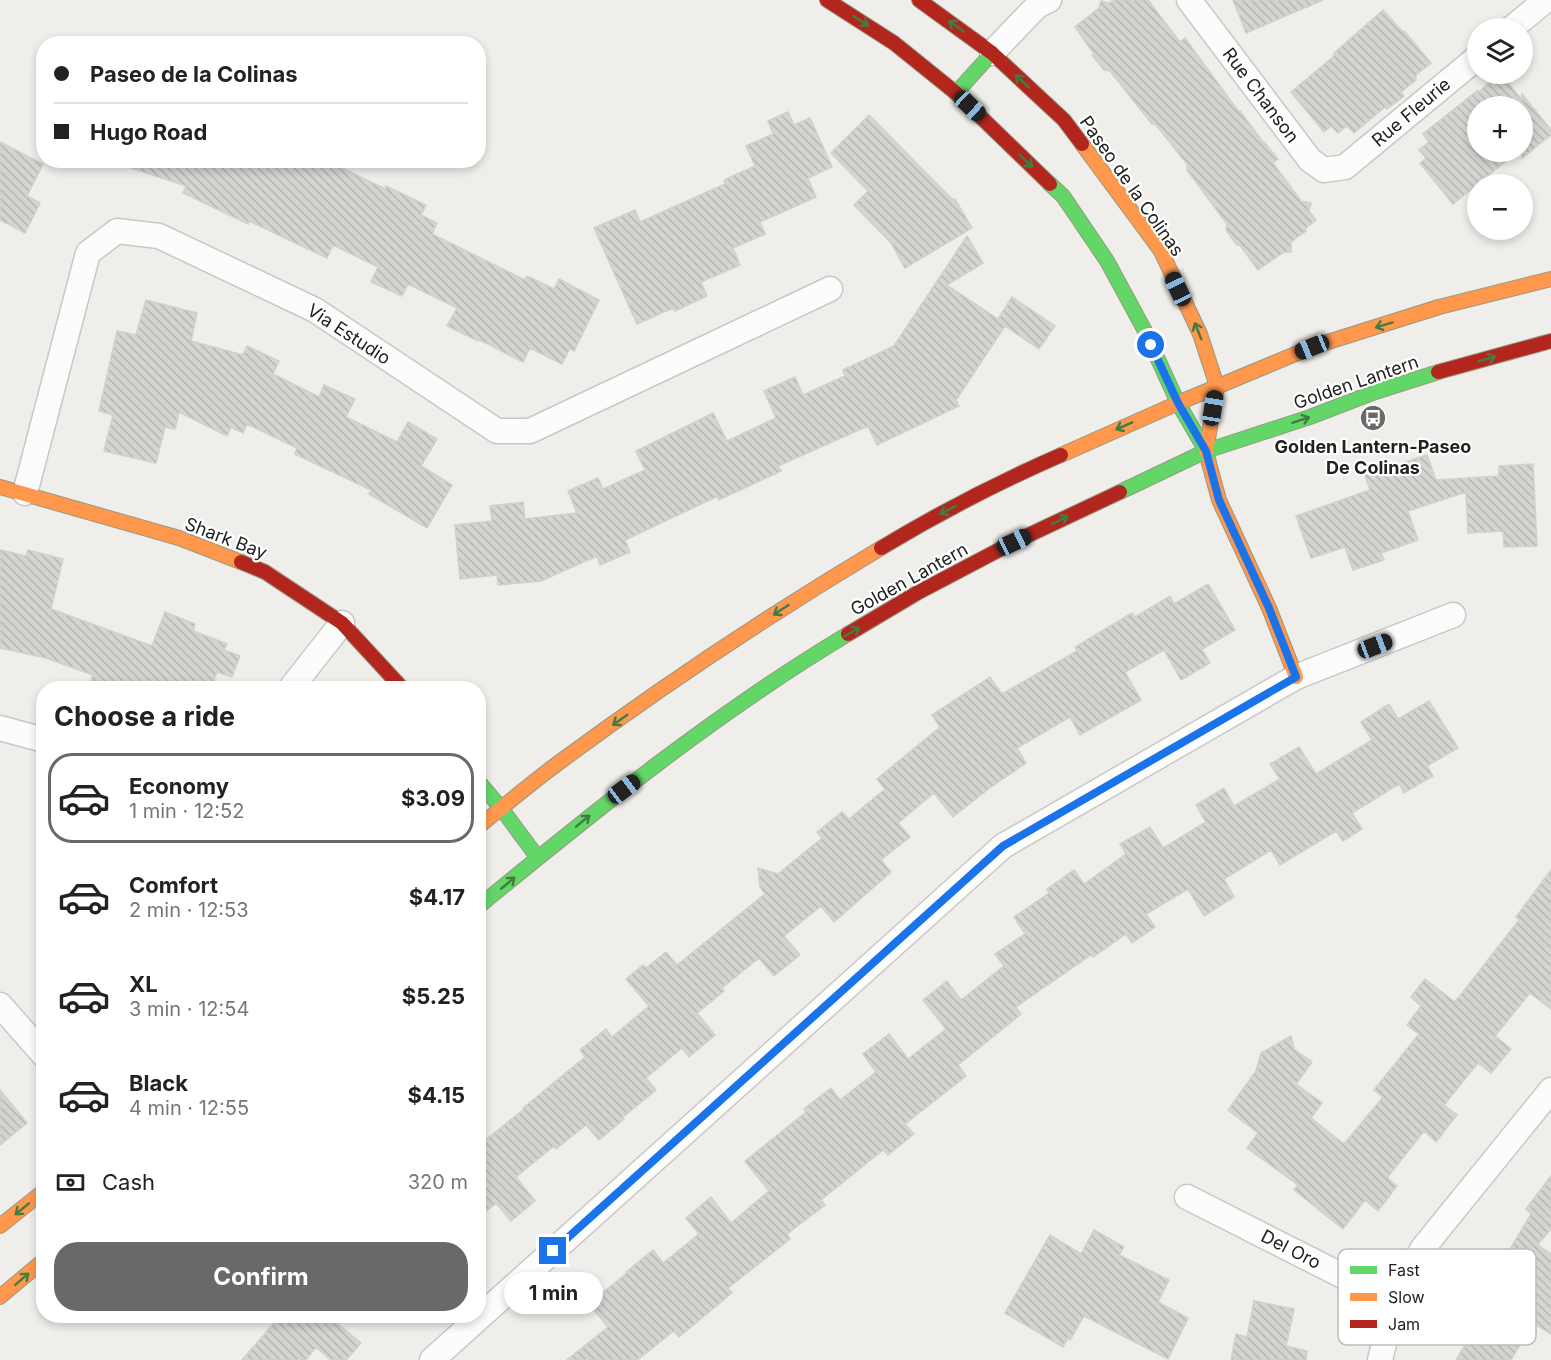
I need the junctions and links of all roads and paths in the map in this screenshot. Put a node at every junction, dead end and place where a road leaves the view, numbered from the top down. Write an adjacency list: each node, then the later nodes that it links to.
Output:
1 (827, 0): 9 (main road, Paseo de la Colinas, one-way to 9)
2 (920, 0): 7 (main road, Paseo de la Colinas, one-way to 2)
3 (1049, 0): 7 (street)
4 (1189, 0): 10 (street, Rue Chanson)
5 (1546, 0): 6 (street)
6 (1524, 18)
7 (992, 52): 9 (main road); 14 (main road, Paseo de la Colinas, one-way to 7)
8 (1467, 66): 10 (street, Rue Fleurie)
9 (956, 93): 15 (main road, Paseo de la Colinas, one-way to 15)
10 (1345, 167)
11 (1551, 279): 14 (main road, one-way to 14)
12 (830, 289): 18 (street, Via Estudio)
13 (1551, 341): 16 (main road, Golden Lantern, one-way to 13)
14 (1217, 386): 15 (main road); 16 (main road, Paseo de la Colinas)
15 (1178, 403): 16 (main road, Paseo de la Colinas); 27 (main road, one-way to 27)
16 (1206, 451): 21 (main road, Paseo de la Colinas); 29 (main road, Golden Lantern, one-way to 16)
17 (0, 488): 18 (main road, Shark Bay)
18 (25, 493): 20 (main road, Shark Bay)
19 (1453, 615): 21 (street)
20 (342, 623): 22 (street); 23 (main road, Shark Bay)
21 (1296, 677): 41 (street)
22 (296, 681)
23 (396, 681)
24 (0, 728): 25 (street)
25 (36, 738)
26 (486, 790): 27 (main road)
27 (501, 808): 28 (main road); 29 (main road)
28 (486, 820)
29 (538, 858): 30 (main road, Golden Lantern, one-way to 29)
30 (486, 900)
31 (0, 1005): 32 (street)
32 (36, 1046)
33 (1551, 1090): 37 (street)
34 (36, 1197): 36 (main road, one-way to 36)
35 (1187, 1197): 39 (street, Del Oro)
36 (0, 1226)
37 (1422, 1249)
38 (36, 1267): 40 (main road, one-way to 38)
39 (1338, 1274)
40 (0, 1298)
41 (486, 1311)
42 (473, 1323): 44 (street)
43 (1384, 1345): 45 (street)
44 (432, 1360)
45 (1380, 1360)

